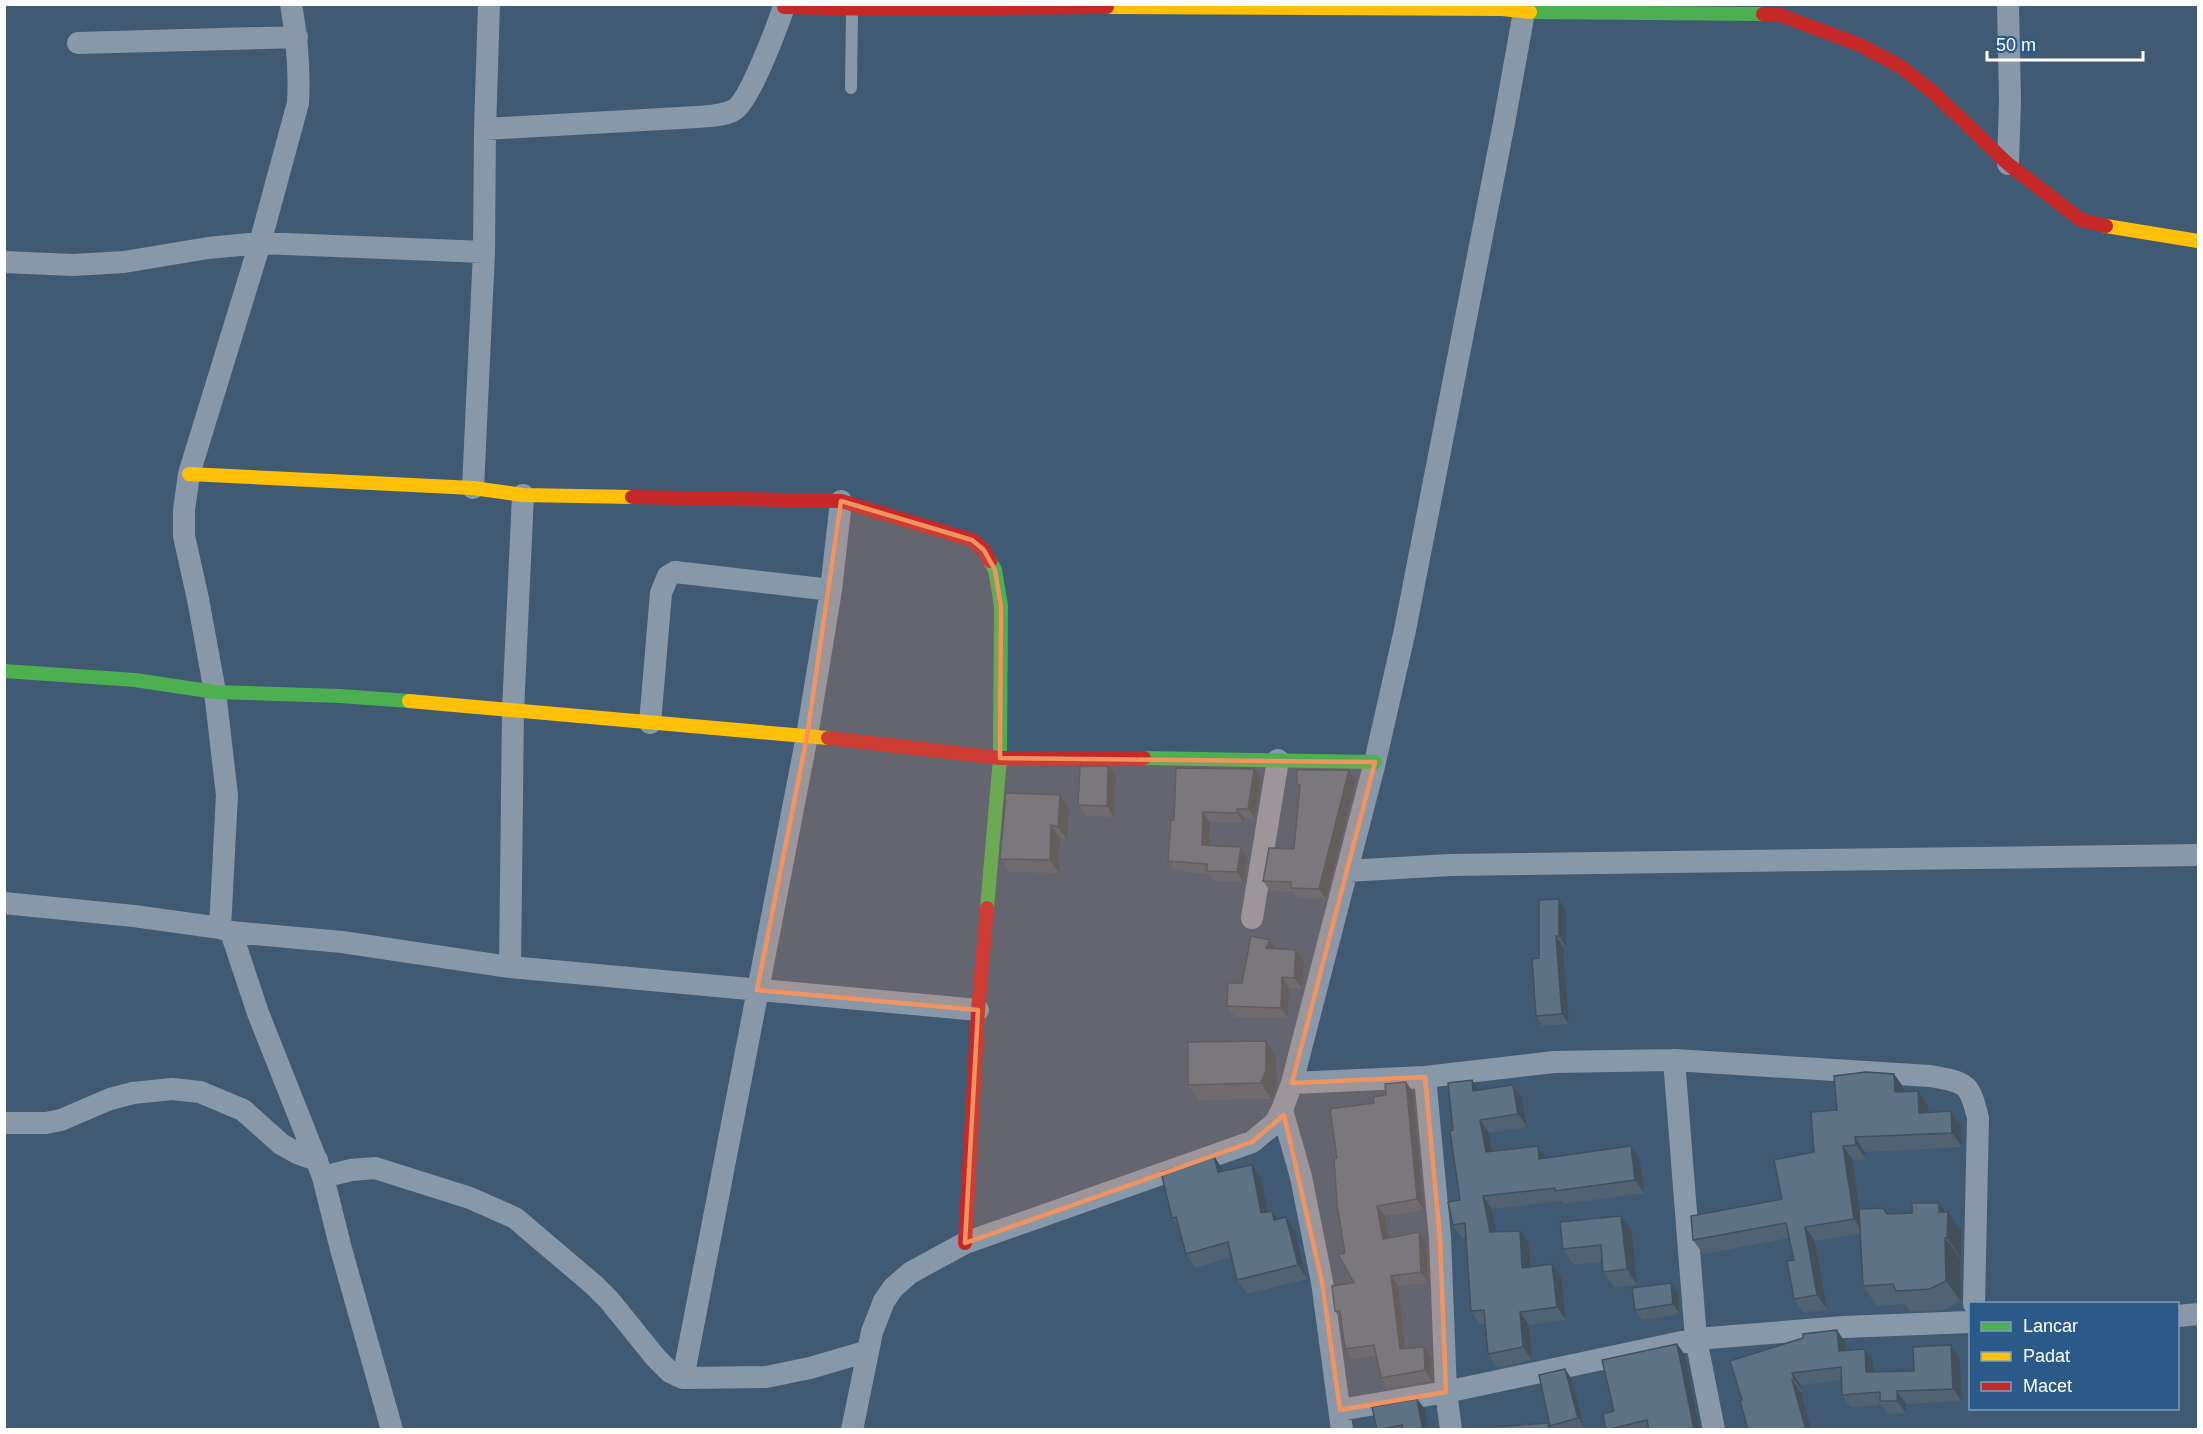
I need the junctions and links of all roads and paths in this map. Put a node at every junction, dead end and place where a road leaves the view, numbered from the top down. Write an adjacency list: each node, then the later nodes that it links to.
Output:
1 (291, 4): 8 (street)
2 (489, 4): 11 (street)
3 (2008, 4): 12 (street)
4 (785, 6): 6 (street); 11 (street)
5 (1509, 9): 6 (street); 7 (street); 29 (street)
6 (852, 10): 10 (lane)
7 (1777, 10): 12 (street)
8 (297, 37): 9 (street); 14 (street)
9 (78, 43)
10 (851, 88)
11 (485, 129): 15 (street)
12 (2008, 164): 13 (street)
13 (2199, 241)
14 (260, 243): 15 (street); 16 (street); 17 (street)
15 (484, 252): 18 (street)
16 (4, 262)
17 (189, 474): 18 (street); 23 (street)
18 (473, 488): 19 (street)
19 (523, 495): 20 (street); 24 (street)
20 (841, 501): 21 (street); 27 (street)
21 (831, 590): 25 (street); 26 (street)
22 (4, 671): 23 (street)
23 (215, 692): 24 (street); 34 (street)
24 (513, 711): 25 (street); 35 (street)
25 (650, 723): 26 (street)
26 (807, 736): 27 (street); 36 (street)
27 (1000, 758): 28 (street); 37 (street)
28 (1278, 760): 29 (street); 33 (street)
29 (1375, 762): 31 (street)
30 (2199, 855): 31 (street)
31 (1347, 871): 40 (street)
32 (4, 903): 34 (street)
33 (1252, 918)
34 (226, 930): 35 (street); 43 (street)
35 (510, 967): 36 (street)
36 (758, 990): 37 (street); 51 (street)
37 (978, 1010): 44 (street)
38 (1674, 1060): 39 (street); 45 (street); 49 (street)
39 (1425, 1077): 40 (street); 52 (street)
40 (1292, 1083): 41 (street)
41 (1282, 1110): 44 (street); 53 (street)
42 (4, 1123): 43 (street)
43 (320, 1168): 51 (street); 54 (street)
44 (965, 1244): 50 (street)
45 (1974, 1302)
46 (2199, 1314): 47 (street)
47 (2179, 1316)
48 (1969, 1322): 49 (street)
49 (1696, 1339): 52 (street); 57 (street)
50 (868, 1351): 51 (street); 55 (street)
51 (683, 1378)
52 (1446, 1392): 53 (street); 56 (street)
53 (1341, 1420)
54 (392, 1430)
55 (852, 1430)
56 (1451, 1430)
57 (1714, 1430)

